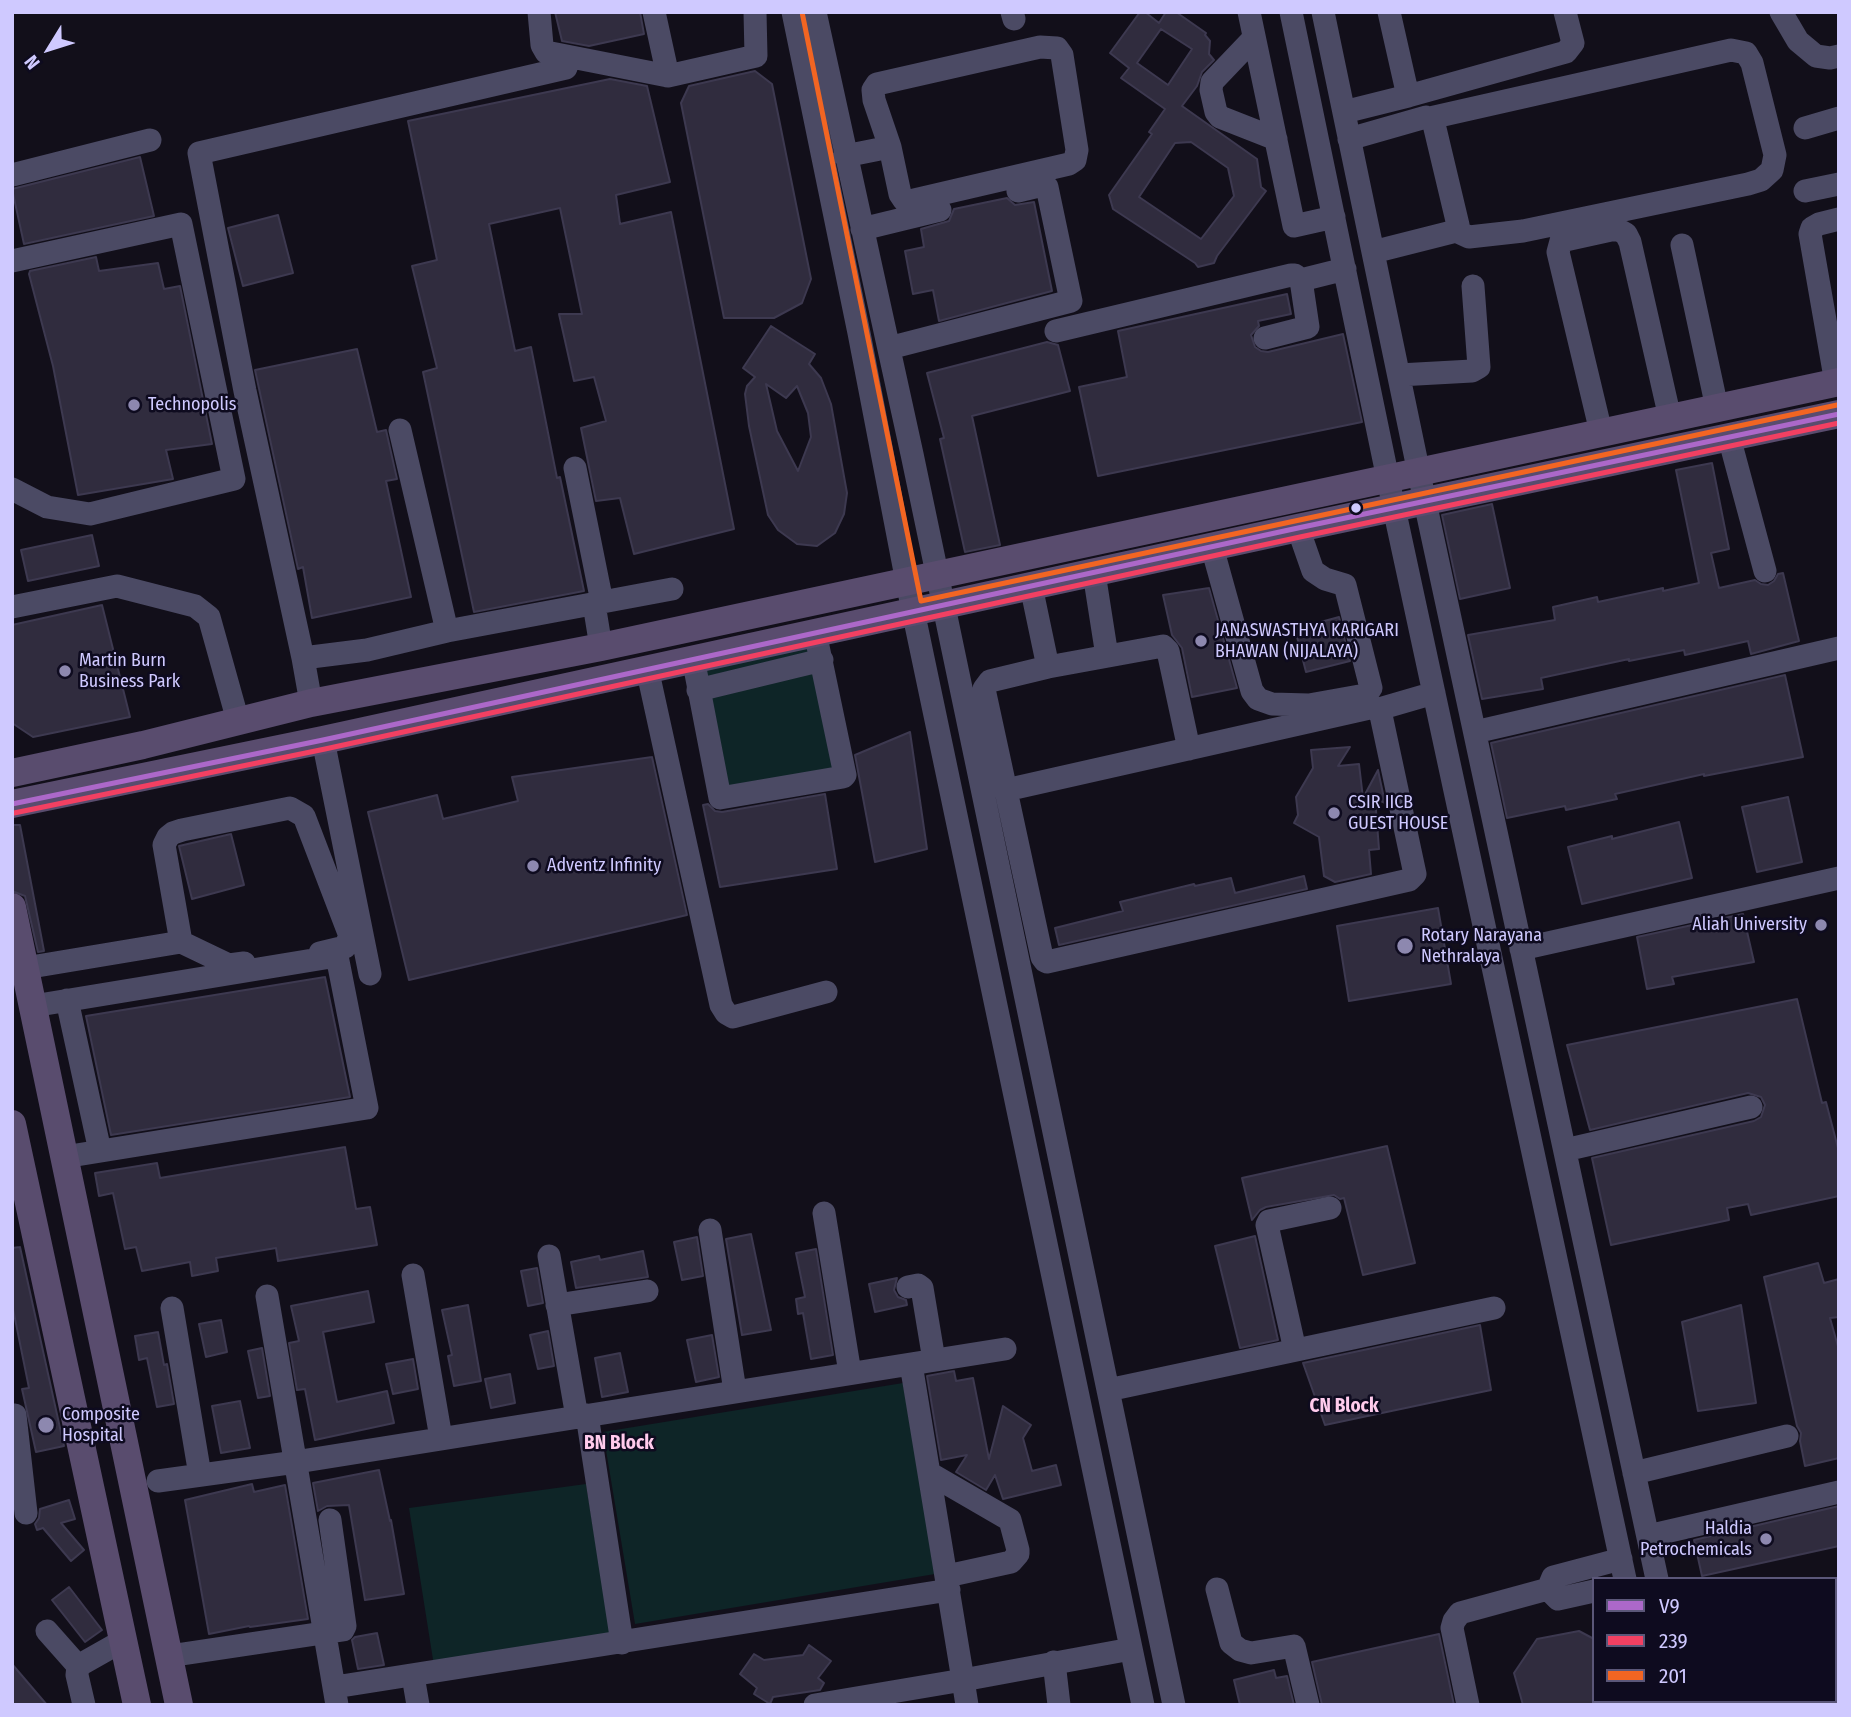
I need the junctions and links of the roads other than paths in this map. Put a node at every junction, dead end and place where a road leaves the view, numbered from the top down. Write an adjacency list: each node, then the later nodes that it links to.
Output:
1 (539, 12): 14 (street)
2 (654, 12): 14 (street)
3 (755, 12): 14 (street)
4 (1249, 12): 11 (street)
5 (1291, 12): 28 (street)
6 (1323, 12): 16 (street)
7 (1389, 12): 15 (street)
8 (1565, 12): 15 (street)
9 (1781, 12): 12 (street)
10 (802, 13): 24 (street); 40 (street)
11 (1254, 38): 20 (street); 20 (street)
12 (1839, 56)
13 (566, 68): 75 (street)
14 (668, 76)
15 (1408, 96): 16 (street)
16 (1344, 112): 21 (street)
17 (1430, 118): 21 (street); 31 (street); 31 (street)
18 (1839, 118): 19 (street)
19 (1805, 128)
20 (1276, 139): 28 (street)
21 (1349, 139): 33 (street)
22 (150, 140): 25 (street)
23 (890, 147): 23 (street); 24 (street)
24 (845, 156): 30 (street)
25 (12, 175)
26 (1839, 184): 27 (street)
27 (1805, 191)
28 (1334, 217): 35 (street)
29 (1839, 219): 44 (street)
30 (862, 229): 38 (street); 42 (street)
31 (1456, 231): 33 (street)
32 (1682, 245): 46 (street)
33 (1373, 252): 43 (street)
34 (12, 261): 55 (street)
35 (1345, 269): 36 (street); 54 (street)
36 (1301, 281): 39 (street); 41 (street)
37 (1473, 286): 43 (street)
38 (884, 326): 40 (street); 42 (street)
39 (1056, 331)
40 (859, 333): 63 (street)
41 (1265, 338)
42 (889, 348): 62 (street)
43 (1399, 375): 53 (street)
44 (1837, 383): 45 (main road)
45 (1747, 402): 46 (main road); 51 (main road)
46 (1717, 408): 48 (main road)
47 (1839, 414): 51 (main road)
48 (1670, 418): 50 (main road); 50 (street)
49 (400, 430): 70 (street)
50 (1601, 432): 53 (main road)
51 (1742, 434): 56 (main road); 60 (street)
52 (575, 468): 66 (street)
53 (1419, 471): 54 (main road); 56 (street)
54 (1388, 478): 57 (street); 62 (main road)
55 (12, 489)
56 (1425, 502): 57 (main road); 85 (street)
57 (1394, 508): 58 (main road); 81 (street)
58 (1298, 527): 59 (main road); 59 (street)
59 (1212, 547): 61 (main road)
60 (1765, 571)
61 (1094, 573): 64 (main road); 74 (street)
62 (938, 575): 63 (main road); 67 (street)
63 (907, 582): 69 (street); 72 (main road)
64 (1031, 586): 67 (main road); 78 (street)
65 (672, 589): 66 (street)
66 (598, 603): 70 (street); 72 (street)
67 (944, 604): 69 (main road); 124 (street)
68 (12, 607): 84 (street)
69 (914, 611): 71 (main road); 129 (street)
70 (447, 631): 75 (street)
71 (815, 632): 76 (main road); 77 (street)
72 (601, 647): 82 (main road)
73 (1839, 648): 85 (street)
74 (1107, 656): 78 (street); 87 (street)
75 (303, 658): 82 (street)
76 (693, 658): 79 (main road); 80 (street)
77 (822, 660): 80 (street); 80 (street)
78 (1048, 667): 89 (street)
79 (648, 668): 86 (main road); 97 (street)
80 (698, 690)
81 (1434, 693): 83 (street); 101 (street)
82 (311, 703): 84 (main road)
83 (1379, 709): 87 (street); 89 (street)
84 (238, 721): 88 (main road)
85 (1475, 732): 94 (street)
86 (323, 740): 90 (main road); 96 (street)
87 (1189, 749): 89 (street)
88 (12, 773)
89 (1006, 790)
90 (12, 804)
91 (1839, 878): 94 (street)
92 (12, 906): 95 (main road)
93 (181, 942): 93 (street); 95 (street)
94 (1521, 948): 100 (street)
95 (25, 968): 99 (main road)
96 (370, 974)
97 (825, 992)
98 (67, 1000): 99 (street); 105 (street); 105 (street)
99 (33, 1006): 106 (main road)
100 (1534, 1009): 101 (street); 104 (street)
101 (1503, 1012): 141 (street)
102 (1751, 1107): 104 (street)
103 (13, 1127): 107 (main road)
104 (1565, 1150): 134 (street)
105 (100, 1151): 106 (street)
106 (64, 1157): 151 (main road)
107 (20, 1199): 149 (main road)
108 (1329, 1208): 120 (street)
109 (824, 1213): 123 (street)
110 (710, 1230): 125 (street)
111 (549, 1256): 116 (street)
112 (413, 1275): 131 (street)
113 (908, 1287): 121 (street)
114 (647, 1291): 116 (street)
115 (267, 1296): 132 (street)
116 (557, 1305): 127 (street)
117 (172, 1308): 135 (street)
118 (1494, 1308): 120 (street)
119 (1005, 1349): 121 (street)
120 (1295, 1350): 124 (street)
121 (934, 1360): 122 (street)
122 (911, 1364): 123 (street); 133 (street)
123 (850, 1373): 125 (street)
124 (1108, 1390): 128 (street)
125 (735, 1391): 127 (street)
126 (13, 1411): 138 (street)
127 (582, 1416): 131 (street); 150 (street)
128 (1114, 1420): 129 (street); 166 (street)
129 (1084, 1427): 152 (street)
130 (1787, 1436): 134 (street)
131 (441, 1438): 132 (street)
132 (296, 1462): 135 (street); 148 (street)
133 (929, 1473): 143 (street); 143 (street)
134 (1634, 1473): 140 (street)
135 (200, 1475): 136 (street)
136 (158, 1481)
137 (1839, 1492): 140 (street)
138 (26, 1513)
139 (330, 1520): 148 (street)
140 (1648, 1536): 142 (street)
141 (1623, 1569): 145 (street)
142 (1657, 1577)
143 (948, 1583): 150 (street); 156 (street)
144 (1217, 1589): 167 (street)
145 (1548, 1589): 146 (street); 168 (street)
146 (1592, 1591)
147 (47, 1631): 154 (street)
148 (324, 1633): 151 (street); 157 (street)
149 (124, 1640): 151 (main road); 154 (street); 159 (main road)
150 (622, 1643): 155 (street)
151 (166, 1644): 160 (main road)
152 (1131, 1649): 153 (street); 165 (street)
153 (1054, 1662): 156 (street); 164 (street)
154 (78, 1666): 158 (street)
155 (413, 1675): 157 (street); 161 (street)
156 (963, 1680): 162 (street); 163 (street)
157 (336, 1696)
158 (84, 1705)
159 (137, 1705)
160 (179, 1705)
161 (418, 1705)
162 (815, 1705)
163 (967, 1705)
164 (1059, 1705)
165 (1143, 1705)
166 (1174, 1705)
167 (1308, 1705)
168 (1468, 1705)

